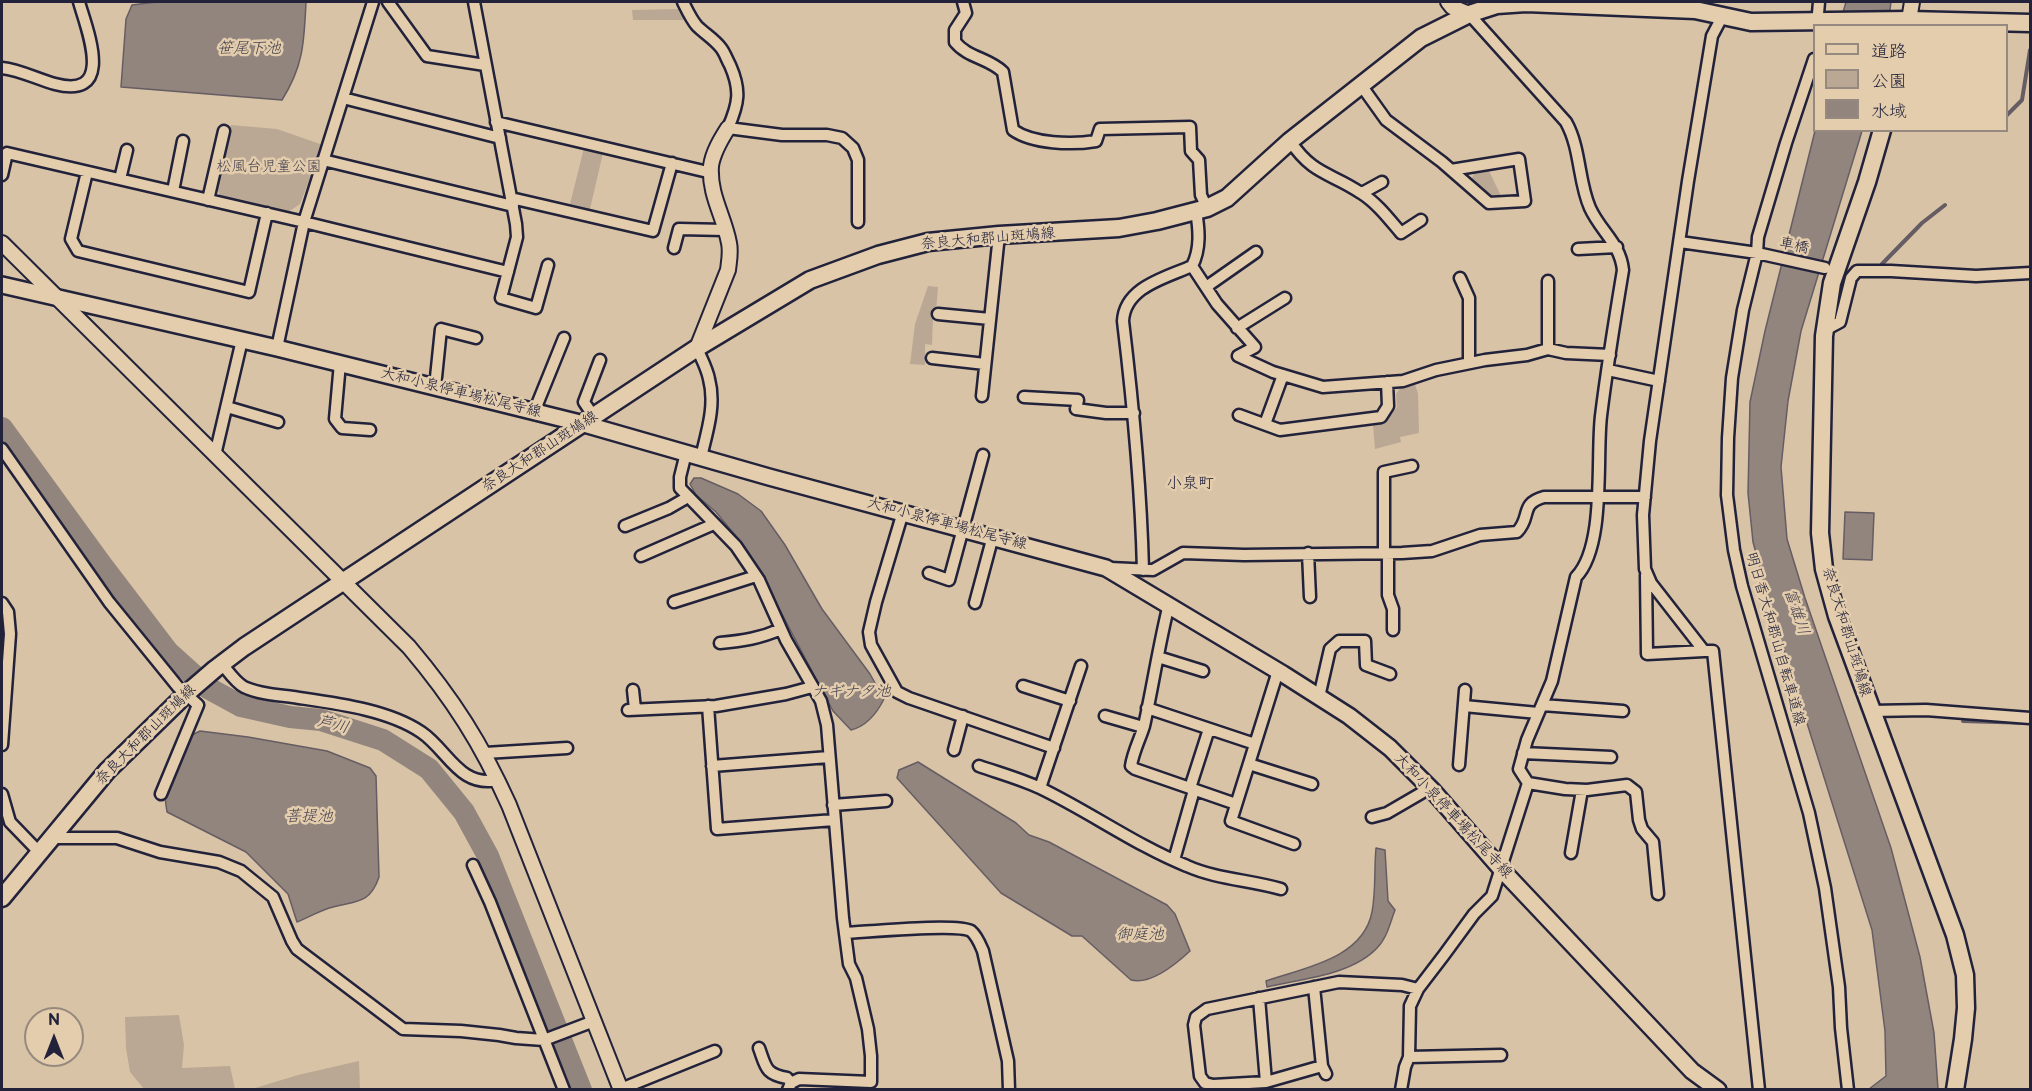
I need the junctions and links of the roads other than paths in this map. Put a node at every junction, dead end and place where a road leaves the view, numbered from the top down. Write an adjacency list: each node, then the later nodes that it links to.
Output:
1 (79, 2): 17 (street)
2 (373, 2): 19 (street)
3 (388, 2): 15 (street)
4 (474, 2): 15 (street)
5 (683, 2): 21 (street)
6 (963, 2): 40 (street)
7 (1450, 2): 10 (street)
8 (1819, 2): 12 (street)
9 (1912, 2): 13 (street)
10 (1469, 14): 11 (main road, 奈良大和郡山斑鳩線); 18 (main road, 奈良大和郡山斑鳩線); 49 (street)
11 (1722, 17): 12 (main road, 奈良大和郡山斑鳩線); 47 (street)
12 (1820, 22): 13 (main road, 奈良大和郡山斑鳩線)
13 (1907, 22): 14 (main road, 奈良大和郡山斑鳩線)
14 (2031, 23)
15 (485, 65): 20 (street)
16 (1813, 65): 53 (street, 明日香大和郡山自転車道線)
17 (2, 68)
18 (1361, 85): 26 (main road, 奈良大和郡山斑鳩線); 30 (street)
19 (343, 98): 24 (street); 28 (street)
20 (496, 122): 24 (street); 29 (street)
21 (728, 128): 32 (street); 44 (street)
22 (224, 131): 38 (street)
23 (1881, 132): 68 (main road, 奈良大和郡山斑鳩線)
24 (500, 138): 39 (street)
25 (183, 141): 36 (street)
26 (1290, 141): 37 (street); 40 (main road, 奈良大和郡山斑鳩線)
27 (127, 150): 34 (street)
28 (323, 160): 39 (street); 43 (street)
29 (672, 164): 32 (street); 39 (street)
30 (1451, 170): 30 (street)
31 (87, 172): 33 (street); 34 (street); 41 (street)
32 (712, 173): 45 (street)
33 (2, 176)
34 (120, 179): 36 (street)
35 (1382, 182): 37 (street)
36 (173, 191): 38 (street)
37 (1362, 194): 42 (street)
38 (208, 200): 41 (street)
39 (512, 202): 57 (street)
40 (1201, 209): 46 (main road, 奈良大和郡山斑鳩線); 55 (street)
41 (267, 213): 43 (street)
42 (1422, 220)
43 (304, 222): 57 (street); 72 (street)
44 (858, 222)
45 (725, 230): 50 (street); 73 (street)
46 (999, 235): 66 (street); 73 (main road, 奈良大和郡山斑鳩線)
47 (1680, 242): 53 (street, 車橋); 83 (street)
48 (2, 243): 63 (street)
49 (1617, 247): 51 (street); 75 (street)
50 (674, 248)
51 (1578, 249)
52 (1256, 252): 62 (street)
53 (1757, 254): 56 (street, 車橋); 208 (street, 明日香大和郡山自転車道線)
54 (548, 265): 57 (street)
55 (1192, 266): 62 (street); 90 (street)
56 (1825, 268)
57 (508, 272)
58 (2031, 273): 68 (street)
59 (1460, 278): 79 (street)
60 (1548, 281): 74 (street)
61 (2, 285): 63 (main road, 大和小泉停車場松尾寺線)
62 (1206, 286): 67 (street)
63 (57, 298): 71 (main road, 大和小泉停車場松尾寺線); 98 (street)
64 (1285, 298): 67 (street)
65 (938, 314): 66 (street)
66 (990, 319): 80 (street)
67 (1237, 328): 82 (street)
68 (1825, 330): 147 (main road, 奈良大和郡山斑鳩線)
69 (476, 338): 85 (street)
70 (564, 338): 89 (street)
71 (242, 340): 72 (main road, 大和小泉停車場松尾寺線); 88 (street)
72 (278, 348): 78 (main road, 大和小泉停車場松尾寺線)
73 (697, 348): 92 (main road, 奈良大和郡山斑鳩線); 100 (street)
74 (1548, 349): 75 (street); 79 (street)
75 (1610, 355): 81 (street)
76 (932, 358): 80 (street)
77 (600, 360): 92 (street)
78 (339, 363): 85 (main road, 大和小泉停車場松尾寺線); 95 (street)
79 (1469, 363): 84 (street)
80 (985, 364): 86 (street)
81 (1613, 371): 83 (street); 104 (street)
82 (1282, 375): 84 (street); 94 (street)
83 (1659, 381): 103 (street)
84 (1387, 382): 94 (street)
85 (435, 387): 89 (main road, 大和小泉停車場松尾寺線)
86 (982, 396)
87 (1024, 397): 90 (street)
88 (226, 408): 93 (street); 98 (street)
89 (534, 412): 92 (main road, 大和小泉停車場松尾寺線)
90 (1134, 413): 115 (street)
91 (1239, 415): 94 (street)
92 (589, 421): 97 (main road, 大和小泉停車場松尾寺線); 118 (main road, 奈良大和郡山斑鳩線)
93 (278, 422)
94 (1265, 424)
95 (370, 430)
96 (2, 449): 139 (street)
97 (686, 453): 100 (main road, 大和小泉停車場松尾寺線); 102 (street)
98 (215, 455): 118 (street)
99 (983, 455): 108 (street)
100 (701, 458): 105 (main road, 大和小泉停車場松尾寺線)
101 (1412, 466): 111 (street)
102 (688, 497): 106 (street); 107 (street)
103 (1645, 497): 104 (street); 114 (street)
104 (1597, 498): 111 (street); 145 (street)
105 (903, 512): 108 (main road, 大和小泉停車場松尾寺線); 148 (street)
106 (714, 524): 112 (street); 117 (street)
107 (625, 526)
108 (965, 529): 109 (main road, 大和小泉停車場松尾寺線); 116 (street)
109 (993, 536): 113 (main road, 大和小泉停車場松尾寺線); 122 (street)
110 (1308, 553): 111 (street); 115 (street); 119 (street)
111 (1386, 554): 125 (street)
112 (641, 556)
113 (1106, 568): 115 (street); 123 (main road, 大和小泉停車場松尾寺線)
114 (1646, 569): 128 (street); 128 (street)
115 (1143, 570)
116 (929, 573)
117 (756, 576): 120 (street); 124 (street)
118 (343, 582): 131 (main road, 奈良大和郡山斑鳩線); 158 (street)
119 (1310, 597)
120 (674, 602)
121 (2, 603): 126 (street)
122 (975, 603)
123 (1169, 604): 129 (street); 133 (main road, 大和小泉停車場松尾寺線)
124 (781, 629): 127 (street); 136 (street)
125 (1393, 630)
126 (6, 634): 154 (street)
127 (720, 643)
128 (1704, 651): 207 (street)
129 (1158, 657): 132 (street); 144 (street)
130 (1081, 666): 141 (street)
131 (218, 667): 139 (main road, 奈良大和郡山斑鳩線); 166 (street)
132 (1203, 671)
133 (1278, 671): 140 (main road, 大和小泉停車場松尾寺線); 153 (street)
134 (1390, 674): 140 (street)
135 (1023, 686): 141 (street)
136 (812, 687): 142 (street); 160 (street)
137 (633, 690): 142 (street)
138 (1465, 690): 143 (street)
139 (189, 692): 174 (street); 180 (main road, 奈良大和郡山斑鳩線)
140 (1319, 697): 170 (main road, 大和小泉停車場松尾寺線)
141 (1070, 701): 156 (street)
142 (708, 706): 163 (street)
143 (1464, 706): 145 (street); 164 (street)
144 (1147, 708): 151 (street); 152 (street)
145 (1540, 709): 146 (street); 159 (street)
146 (1623, 711)
147 (1870, 711): 150 (street); 209 (main road, 奈良大和郡山斑鳩線)
148 (963, 716): 156 (street); 157 (street)
149 (1105, 716): 151 (street)
150 (2031, 718)
151 (1143, 727): 171 (street)
152 (1209, 729): 153 (street); 171 (street)
153 (1255, 744): 162 (street)
154 (2, 745)
155 (567, 748): 158 (street)
156 (1054, 748): 169 (street)
157 (954, 750)
158 (484, 753): 166 (street)
159 (1523, 753): 161 (street); 167 (street)
160 (829, 757): 163 (street); 177 (street)
161 (1611, 757)
162 (1249, 764): 168 (street); 176 (street)
163 (712, 765): 179 (street)
164 (1459, 765)
165 (980, 766): 169 (street)
166 (498, 780): 194 (street)
167 (1528, 783): 172 (street); 186 (street)
168 (1312, 784)
169 (1040, 788): 184 (street)
170 (1430, 788): 178 (street); 186 (main road, 大和小泉停車場松尾寺線)
171 (1192, 789): 176 (street); 184 (street)
172 (1581, 790): 183 (street); 188 (street)
173 (2, 794): 182 (street)
174 (161, 794)
175 (886, 801): 177 (street)
176 (1236, 804): 181 (street)
177 (833, 805): 179 (street)
178 (1372, 817)
179 (834, 820): 190 (street)
180 (51, 838): 182 (main road, 奈良大和郡山斑鳩線); 195 (street)
181 (1294, 844)
182 (39, 852): 189 (main road, 奈良大和郡山斑鳩線)
183 (1571, 853)
184 (1174, 860): 187 (street)
185 (473, 865): 195 (street)
186 (1502, 870): 192 (street); 206 (main road, 大和小泉停車場松尾寺線)
187 (1281, 889)
188 (1658, 894)
189 (2, 898)
190 (845, 933): 201 (street); 204 (street)
191 (1314, 987): 192 (street); 193 (street); 200 (street)
192 (1418, 989): 199 (street)
193 (1259, 998): 200 (street); 200 (street)
194 (594, 1021): 195 (street); 203 (street)
195 (544, 1040): 202 (street)
196 (759, 1048): 201 (street)
197 (715, 1050): 203 (street)
198 (1501, 1055): 199 (street)
199 (1409, 1057): 205 (street)
200 (1266, 1082)
201 (790, 1086)
202 (564, 1089)
203 (621, 1089)
204 (1009, 1089)
205 (1401, 1089)
206 (1718, 1089)
207 (1760, 1089)
208 (1848, 1089)
209 (1955, 1089)

